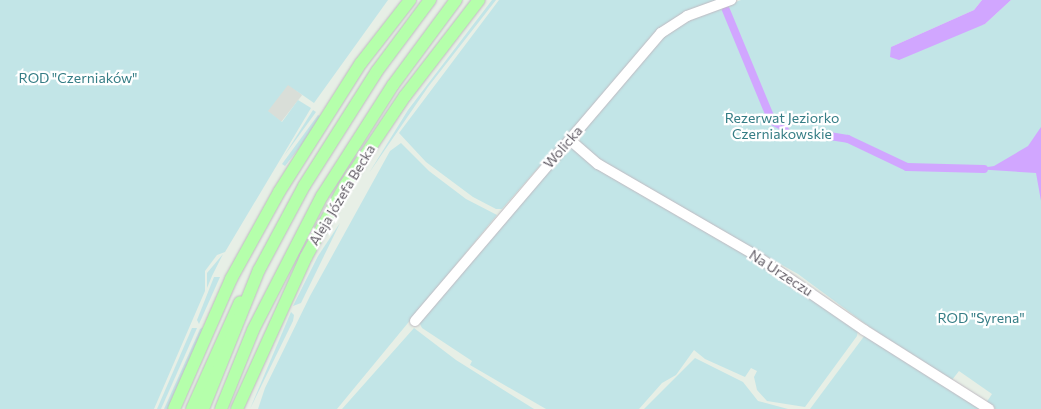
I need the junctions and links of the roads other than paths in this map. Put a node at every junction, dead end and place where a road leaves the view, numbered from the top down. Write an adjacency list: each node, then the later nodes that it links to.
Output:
1 (410, 0): 9 (main road)
2 (430, 0): 7 (main road)
3 (456, 0): 12 (main road, Aleja Józefa Becka)
4 (479, 0): 13 (main road, Aleja Józefa Becka)
5 (731, 0): 6 (street, Wolicka)
6 (570, 140): 8 (street, Wolicka); 14 (street, Na Urzeczu)
7 (259, 270): 10 (main road); 11 (main road)
8 (415, 321)
9 (174, 409)
10 (192, 409)
11 (203, 409)
12 (221, 409)
13 (237, 409)
14 (989, 409)

